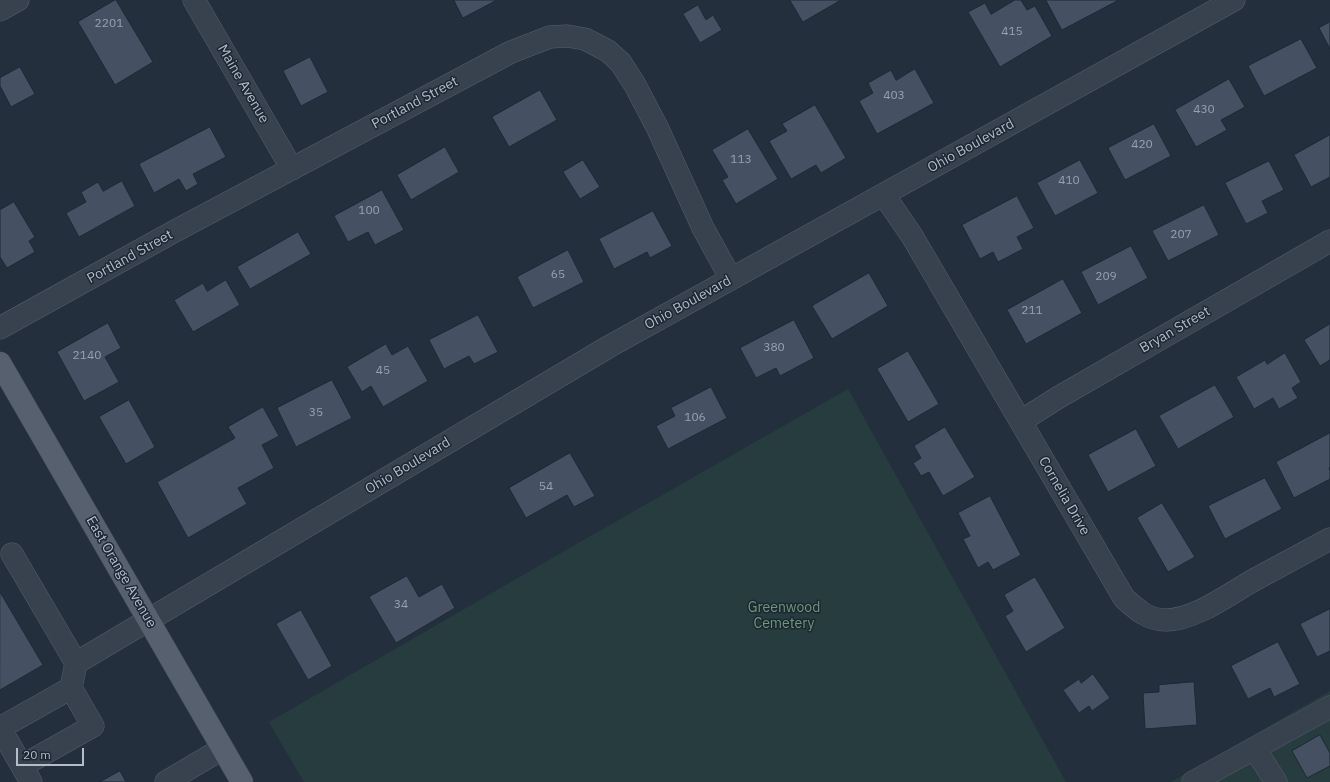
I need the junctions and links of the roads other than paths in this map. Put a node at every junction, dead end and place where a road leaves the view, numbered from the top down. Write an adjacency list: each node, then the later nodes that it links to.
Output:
1 (18, 0): 4 (street)
2 (194, 0): 5 (street, Maine Avenue)
3 (1234, 0): 6 (street, Ohio Boulevard)
4 (0, 10)
5 (292, 169): 8 (street, Portland Street); 9 (street, Portland Street)
6 (884, 194): 8 (street, Ohio Boulevard); 11 (street, Cornelia Drive)
7 (1330, 241): 11 (street, Bryan Street)
8 (731, 279): 14 (street, Ohio Boulevard)
9 (0, 328)
10 (0, 363): 14 (main road, East Orange Avenue)
11 (1021, 421): 12 (street, Cornelia Drive)
12 (1330, 539)
13 (12, 554): 15 (street)
14 (149, 620): 15 (street, Ohio Boulevard); 19 (main road, East Orange Avenue)
15 (76, 663): 16 (street)
16 (71, 688): 18 (street); 21 (street)
17 (1330, 706): 20 (street)
18 (0, 728): 21 (street)
19 (222, 749): 22 (street); 23 (main road, East Orange Avenue)
20 (1255, 749): 24 (street); 25 (street)
21 (27, 774)
22 (166, 782)
23 (242, 782)
24 (1193, 782)
25 (1276, 782)

